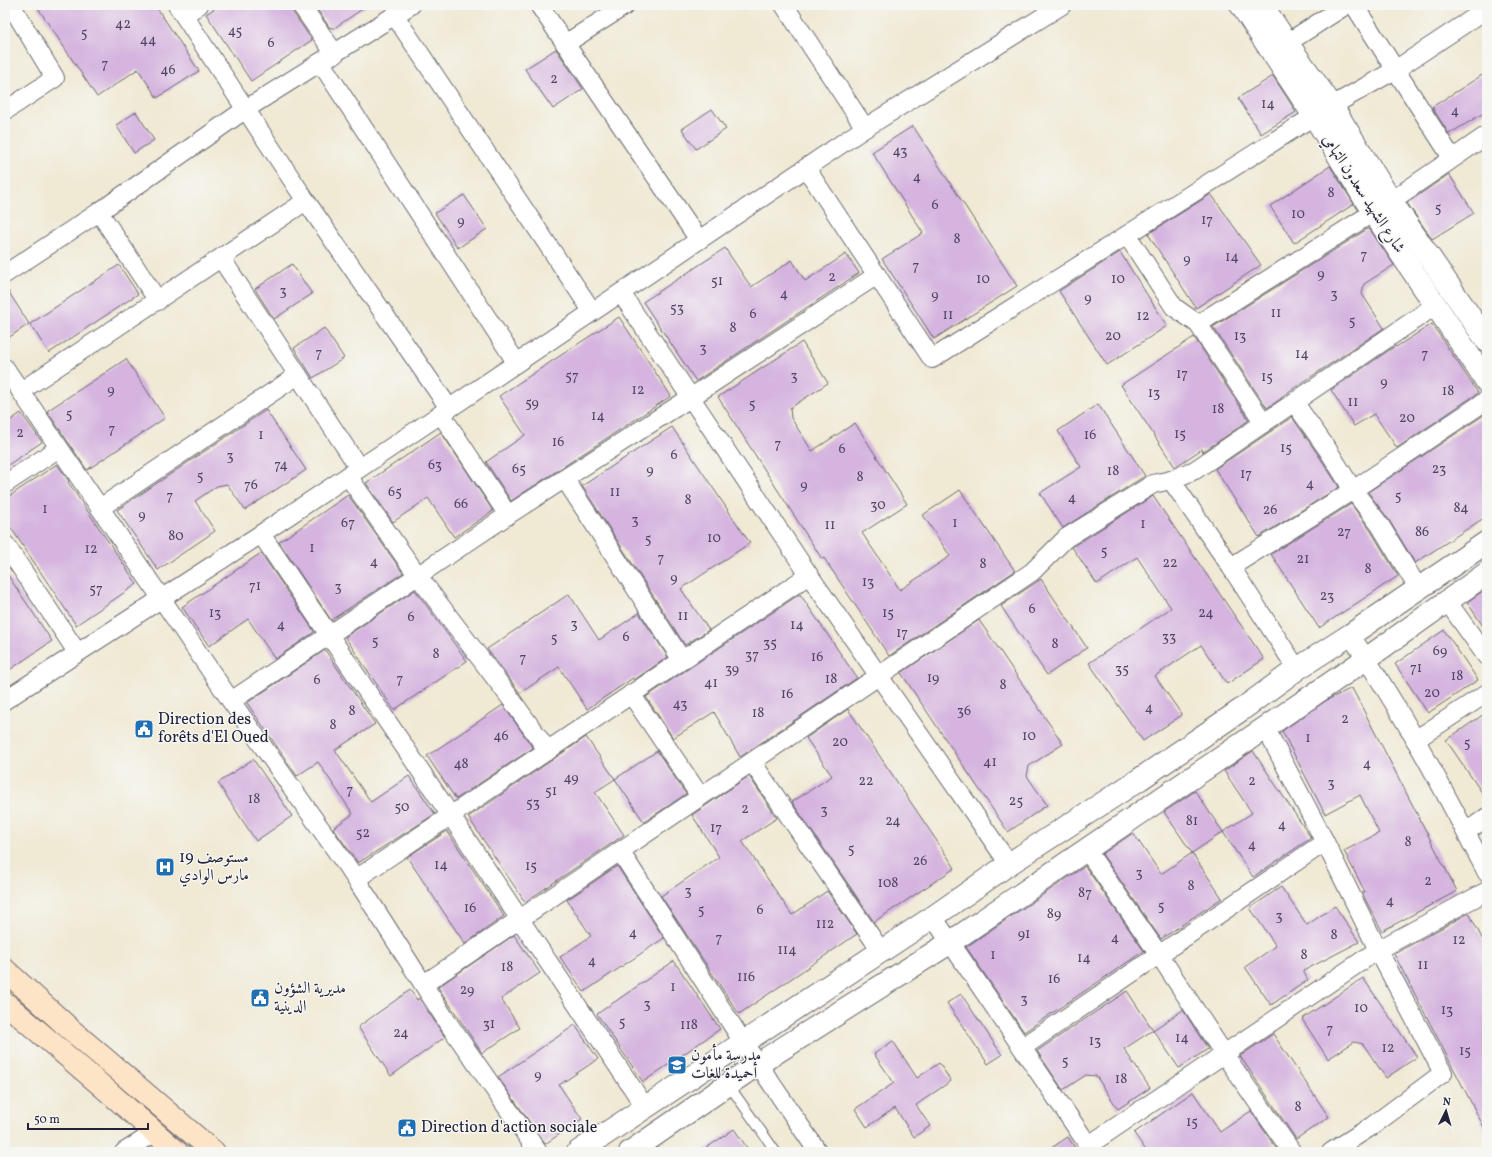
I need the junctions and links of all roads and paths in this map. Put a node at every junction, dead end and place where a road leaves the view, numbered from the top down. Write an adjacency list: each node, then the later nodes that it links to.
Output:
1 (11, 5): 21 (street)
2 (199, 5): 13 (street)
3 (301, 5): 18 (street)
4 (411, 5): 15 (street)
5 (539, 5): 17 (street)
6 (626, 5): 17 (street)
7 (784, 5): 23 (street)
8 (1062, 5): 23 (street)
9 (1241, 5): 22 (street, شارع الشهيد سعدون التهامي)
10 (1262, 5): 16 (street, شارع الشهيد سعدون التهامي)
11 (1346, 5): 16 (street)
12 (1354, 5): 19 (street)
13 (181, 10): 20 (street)
14 (1487, 10): 19 (street)
15 (395, 16): 18 (street); 38 (street)
16 (1286, 43): 22 (street, شارع الشهيد سعدون التهامي)
17 (565, 44): 31 (street)
18 (328, 59): 20 (street); 41 (street)
19 (1395, 70): 22 (street); 25 (street)
20 (246, 109): 27 (street); 29 (street)
21 (5, 111)
22 (1323, 111): 28 (street, شارع الشهيد سعدون التهامي); 30 (street)
23 (865, 128): 26 (street)
24 (1487, 135): 25 (street)
25 (1452, 158): 28 (street)
26 (806, 168): 31 (street); 34 (street)
27 (306, 201): 32 (street); 49 (street)
28 (1382, 207): 37 (street, شارع الشهيد سعدون التهامي); 39 (street); 40 (street, شارع الشهيد سعدون التهامي)
29 (99, 212): 33 (street); 36 (street)
30 (1127, 235): 34 (street); 39 (street)
31 (699, 240): 35 (street)
32 (221, 258): 36 (street); 43 (street)
33 (5, 274)
34 (877, 275): 46 (street)
35 (620, 293): 38 (street); 46 (street)
36 (158, 301): 45 (street)
37 (1436, 305): 44 (street, شارع الشهيد سعدون التهامي); 48 (street)
38 (592, 311): 41 (street)
39 (1198, 324): 50 (street)
40 (1487, 341)
41 (516, 362): 49 (street)
42 (5, 368): 45 (street)
43 (298, 375): 52 (street); 57 (street)
44 (1487, 382)
45 (21, 391): 51 (street)
46 (690, 398): 53 (street); 64 (street)
47 (1487, 400): 56 (street)
48 (1294, 402): 50 (street); 56 (street)
49 (445, 411): 52 (street); 58 (street)
50 (1264, 423): 54 (street)
51 (59, 448): 55 (street); 57 (street)
52 (354, 472): 59 (street); 65 (street)
53 (565, 479): 58 (street); 74 (street)
54 (1171, 480): 62 (street); 76 (street)
55 (5, 484)
56 (1353, 490): 62 (street); 66 (street)
57 (100, 508): 67 (street)
58 (508, 515): 65 (street)
59 (261, 534): 67 (street); 69 (street)
60 (1487, 542): 66 (street)
61 (5, 544): 71 (street)
62 (1231, 567): 75 (street)
63 (1487, 573): 68 (street)
64 (809, 575): 74 (street); 76 (street)
65 (418, 576): 69 (street); 83 (street)
66 (1418, 588): 70 (street)
67 (161, 598): 71 (street); 80 (street)
68 (1446, 601): 72 (street); 73 (street)
69 (329, 635): 80 (street); 86 (street)
70 (1350, 635): 73 (street); 75 (street)
71 (78, 652): 79 (street)
72 (1487, 658)
73 (1366, 659): 81 (street); 82 (street)
74 (682, 660): 78 (street)
75 (1297, 669): 92 (street)
76 (878, 676): 84 (street); 92 (street)
77 (1487, 693): 82 (street)
78 (631, 694): 83 (street); 85 (street)
79 (5, 700)
80 (231, 701): 94 (street)
81 (1265, 727): 89 (street); 90 (street)
82 (1415, 740): 88 (street)
83 (548, 750): 86 (street)
84 (752, 762): 85 (street); 100 (street)
85 (700, 796): 91 (street)
86 (451, 816): 94 (street); 97 (street)
87 (1487, 817): 88 (street)
88 (1466, 832): 93 (street)
89 (1326, 842): 99 (street); 101 (street)
90 (1086, 849): 98 (street); 101 (street)
91 (620, 851): 97 (street); 105 (street)
92 (1009, 864): 96 (street)
93 (1487, 873)
94 (356, 879): 103 (street)
95 (1487, 892): 99 (street)
96 (933, 917): 98 (street); 100 (street)
97 (520, 919): 103 (street); 110 (street)
98 (951, 942): 106 (street); 108 (street)
99 (1378, 950): 107 (street); 122 (street)
100 (881, 951): 105 (street)
101 (1160, 956): 106 (street); 107 (street)
102 (5, 970): 115 (main road)
103 (424, 984): 116 (street)
104 (5, 1003): 111 (main road)
105 (743, 1042): 108 (street); 110 (street)
106 (1023, 1048): 112 (street)
107 (1224, 1054): 112 (street); 121 (street)
108 (758, 1064): 109 (street); 120 (street)
109 (728, 1084): 118 (street); 119 (lane)
110 (645, 1107): 117 (street)
111 (154, 1133): 113 (street); 114 (main road)
112 (1091, 1148)
113 (124, 1152)
114 (176, 1152)
115 (214, 1152)
116 (538, 1152)
117 (578, 1152)
118 (630, 1152)
119 (776, 1152)
120 (818, 1152)
121 (1292, 1152)
122 (1331, 1152)

